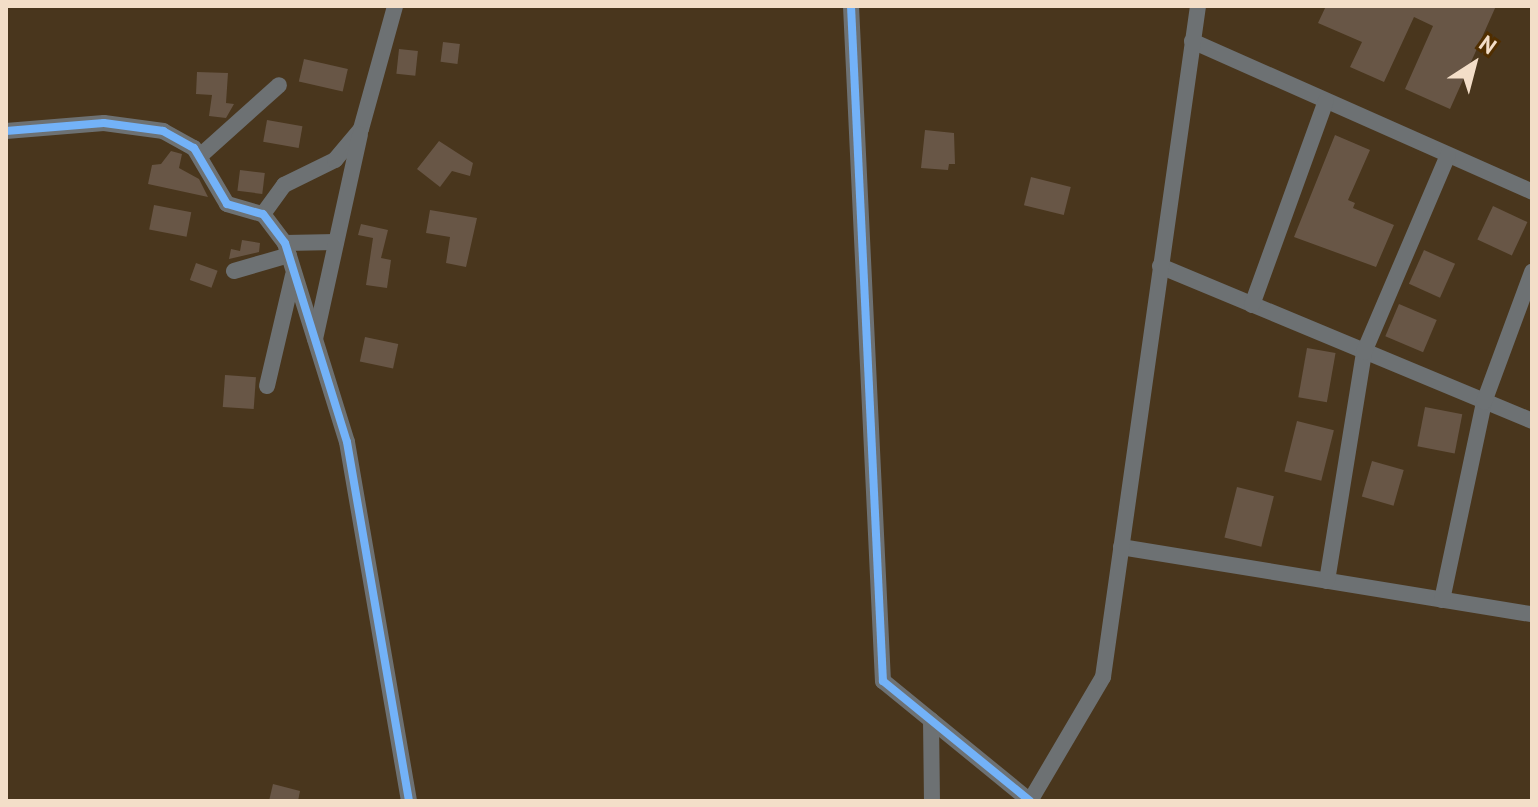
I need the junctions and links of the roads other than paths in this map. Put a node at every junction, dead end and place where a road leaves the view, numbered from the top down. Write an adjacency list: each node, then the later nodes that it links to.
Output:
1 (395, 6): 7 (street)
2 (851, 6): 29 (street)
3 (1198, 6): 4 (street)
4 (1192, 41): 6 (street); 15 (street)
5 (279, 85): 10 (street)
6 (1326, 101): 9 (street); 19 (street)
7 (361, 129): 12 (street); 13 (street)
8 (6, 131): 10 (street)
9 (1448, 155): 11 (street); 21 (street)
10 (200, 156): 12 (street)
11 (1532, 192)
12 (263, 214): 14 (street)
13 (336, 242): 14 (street); 20 (street)
14 (287, 249): 16 (street); 18 (street)
15 (1160, 266): 19 (street); 25 (street)
16 (234, 271)
17 (1532, 272): 23 (street)
18 (294, 273): 20 (street); 22 (street)
19 (1252, 305): 21 (street)
20 (315, 341): 30 (street)
21 (1364, 352): 23 (street); 26 (street)
22 (267, 386)
23 (1484, 402): 24 (street); 27 (street)
24 (1532, 421)
25 (1121, 547): 26 (street); 32 (street)
26 (1327, 581): 27 (street)
27 (1442, 600): 28 (street)
28 (1532, 614)
29 (931, 720): 31 (street); 32 (street)
30 (409, 801)
31 (932, 801)
32 (1030, 801)

